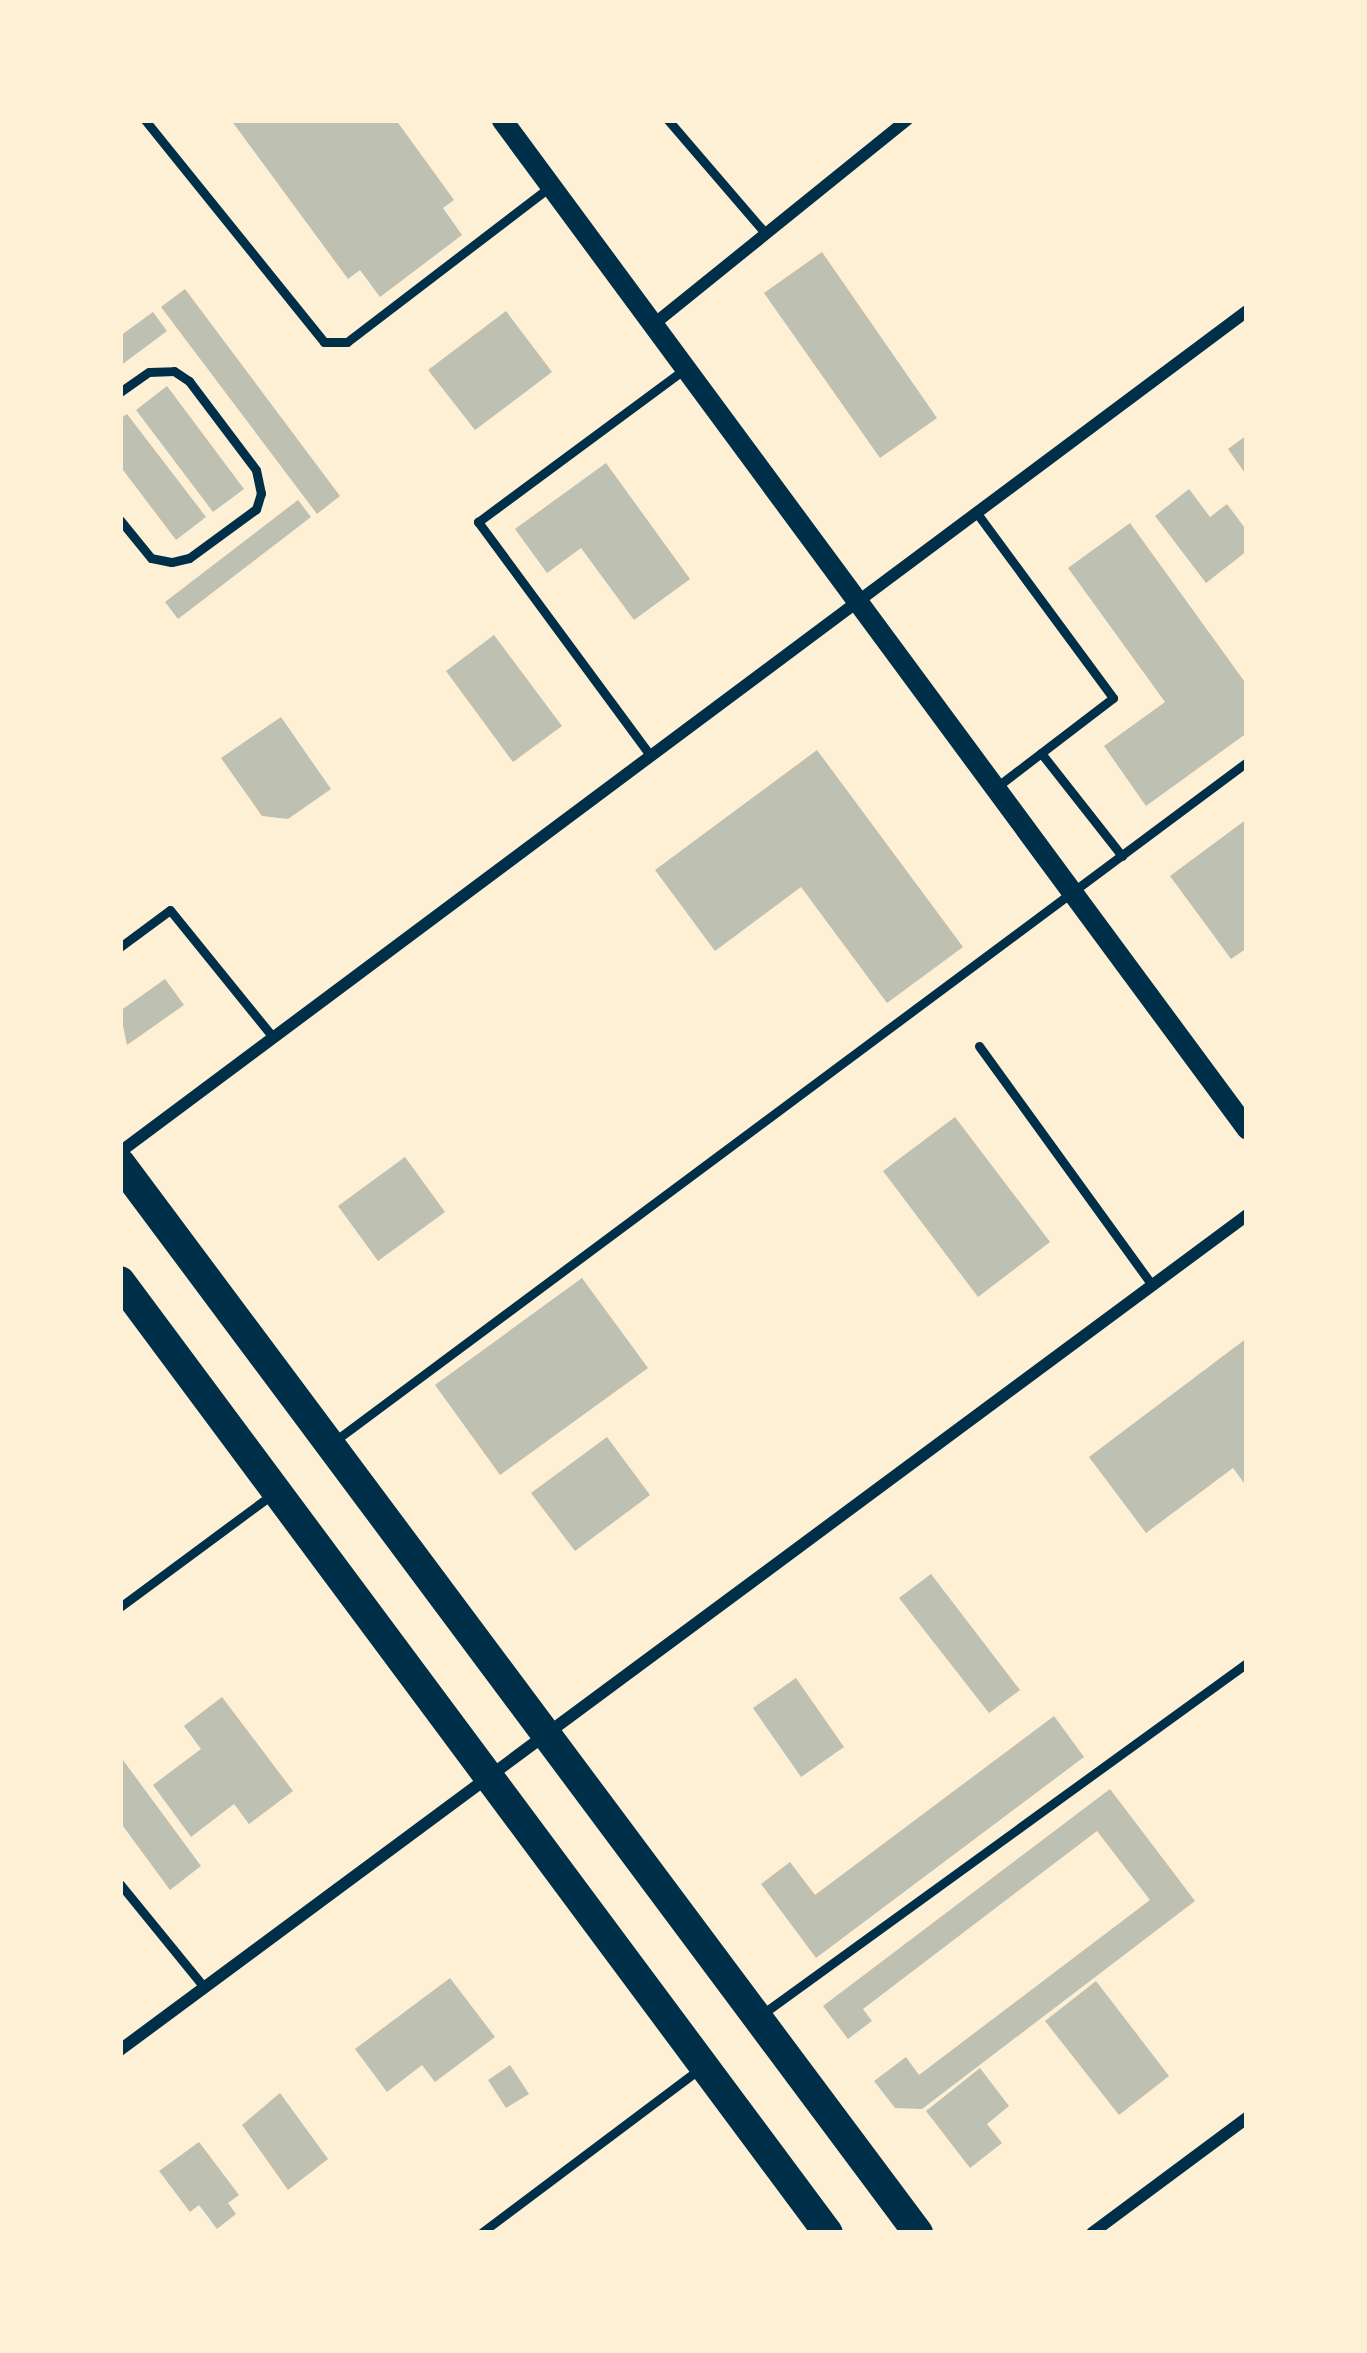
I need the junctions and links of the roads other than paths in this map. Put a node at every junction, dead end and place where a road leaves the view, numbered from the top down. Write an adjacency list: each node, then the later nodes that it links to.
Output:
1 (145, 120): 5 (lane)
2 (502, 120): 5 (street)
3 (668, 120): 6 (lane)
4 (907, 120): 6 (street)
5 (551, 186): 8 (street)
6 (766, 234): 8 (street)
7 (1247, 311): 11 (street)
8 (654, 324): 9 (street)
9 (686, 368): 13 (street); 15 (lane)
10 (120, 392): 12 (lane)
11 (976, 512): 13 (street); 14 (lane)
12 (120, 520)
13 (855, 602): 15 (street); 17 (street)
14 (1041, 753): 17 (lane); 18 (lane)
15 (650, 755): 21 (street)
16 (1247, 762): 18 (lane)
17 (994, 789): 19 (street)
18 (1122, 856): 19 (lane)
19 (1072, 894): 23 (street); 29 (lane)
20 (120, 947): 21 (lane)
21 (273, 1037): 24 (street)
22 (979, 1046): 28 (lane)
23 (1247, 1129)
24 (120, 1152)
25 (120, 1163): 29 (main road)
26 (1247, 1215): 28 (street)
27 (120, 1281): 30 (main road)
28 (1152, 1285): 33 (street)
29 (329, 1445): 33 (main road)
30 (276, 1492): 31 (lane); 34 (main road)
31 (120, 1607)
32 (1247, 1663): 37 (lane)
33 (544, 1736): 34 (street); 37 (main road)
34 (487, 1778): 36 (street); 39 (main road)
35 (120, 1884): 36 (lane)
36 (203, 1988): 38 (street)
37 (757, 2018): 43 (main road)
38 (120, 2050)
39 (704, 2067): 41 (lane); 42 (main road)
40 (1247, 2118): 44 (street)
41 (481, 2233)
42 (828, 2233)
43 (917, 2233)
44 (1092, 2233)

